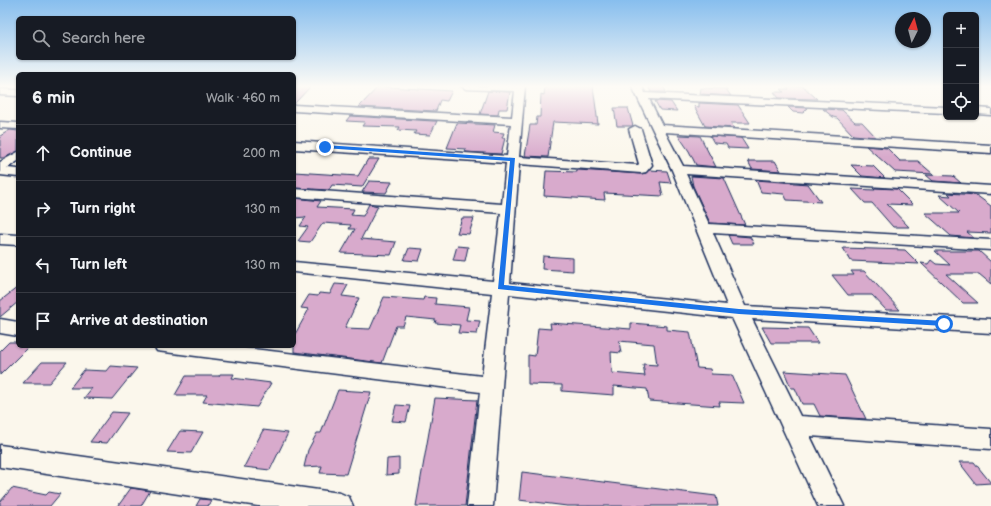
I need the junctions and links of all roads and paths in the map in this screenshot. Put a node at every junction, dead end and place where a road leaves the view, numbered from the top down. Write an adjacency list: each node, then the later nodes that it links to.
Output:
1 (322, 110): 6 (street)
2 (518, 110): 6 (street)
3 (648, 110): 9 (street)
4 (979, 111): 5 (street)
5 (991, 112)
6 (517, 121): 14 (street)
7 (0, 125): 8 (street)
8 (16, 126)
9 (656, 128): 12 (street); 16 (street)
10 (635, 129): 14 (street)
11 (296, 145): 14 (street)
12 (991, 149)
13 (16, 157): 15 (street)
14 (513, 160): 21 (street)
15 (0, 168)
16 (678, 170): 19 (street); 22 (street)
17 (0, 171): 18 (street)
18 (16, 172)
19 (991, 190)
20 (296, 193): 21 (street)
21 (508, 209): 27 (street)
22 (703, 228): 25 (street); 28 (street)
23 (0, 239): 24 (street)
24 (16, 240)
25 (991, 245)
26 (296, 267): 27 (street)
27 (500, 287): 28 (street); 33 (street)
28 (739, 312): 30 (street); 34 (street)
29 (0, 326): 31 (street)
30 (991, 326)
31 (16, 328)
32 (181, 348): 33 (street)
33 (491, 385): 38 (street)
34 (792, 425): 35 (street); 39 (street)
35 (991, 439)
36 (0, 456): 37 (street)
37 (340, 506)
38 (480, 506)
39 (831, 506)

